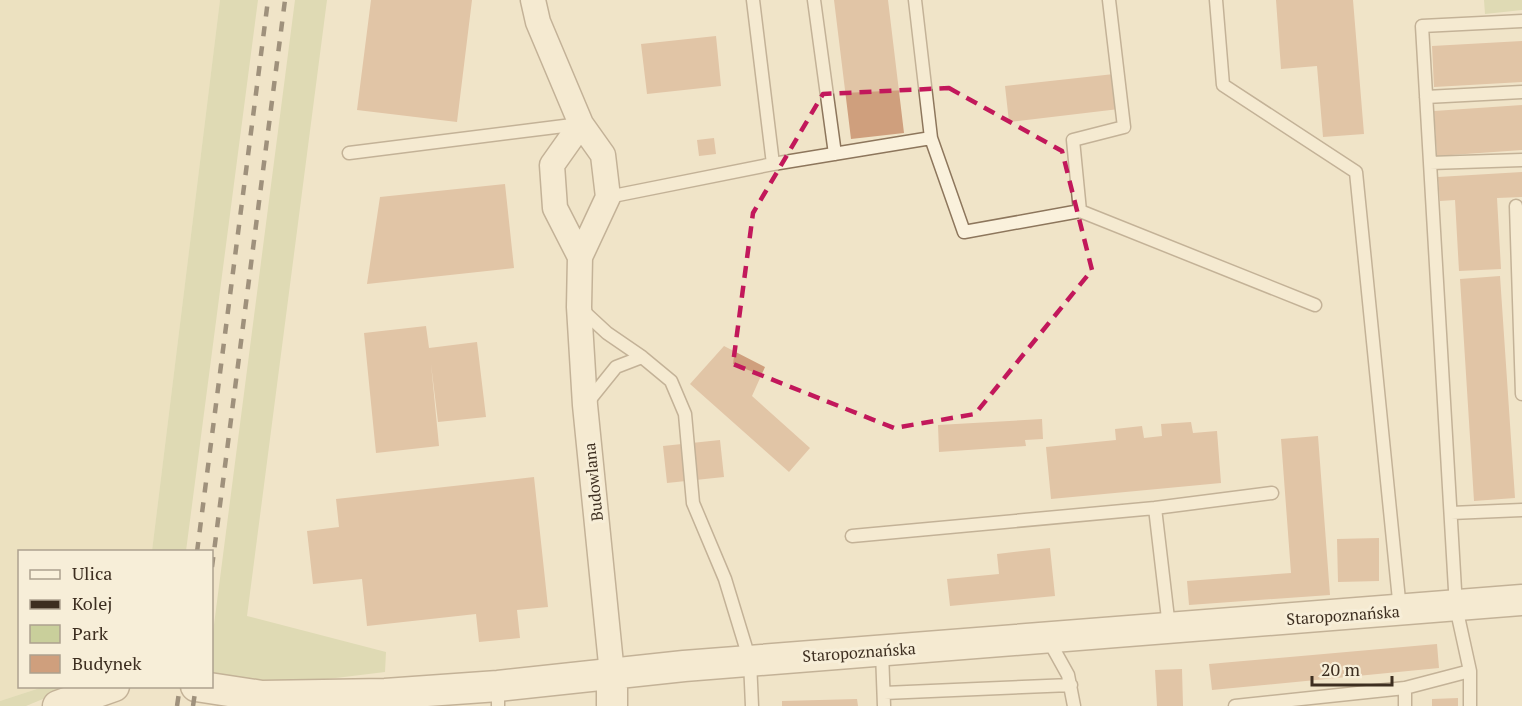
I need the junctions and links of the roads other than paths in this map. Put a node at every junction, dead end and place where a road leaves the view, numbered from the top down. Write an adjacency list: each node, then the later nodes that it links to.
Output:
1 (533, 0): 10 (street)
2 (753, 0): 16 (lane)
3 (814, 0): 13 (lane)
4 (915, 0): 11 (lane)
5 (1109, 0): 19 (lane)
6 (1216, 0): 33 (lane)
7 (1522, 21): 9 (lane)
8 (1522, 92): 9 (lane)
9 (1426, 97): 15 (lane)
10 (581, 124): 12 (lane); 17 (street); 20 (street, Budowlana)
11 (932, 138): 13 (lane); 19 (lane)
12 (349, 153)
13 (835, 154): 16 (lane)
14 (1522, 160): 15 (lane)
15 (1430, 163): 29 (lane)
16 (773, 164): 17 (lane)
17 (608, 197): 20 (street, Budowlana)
18 (1516, 206): 24 (lane)
19 (1080, 211): 21 (lane)
20 (580, 257): 22 (street, Budowlana)
21 (1315, 305)
22 (579, 307): 23 (lane); 25 (street, Budowlana)
23 (642, 357): 25 (lane); 37 (lane)
24 (1522, 394)
25 (585, 405): 39 (street, Budowlana)
26 (1272, 493): 27 (lane)
27 (1155, 508): 30 (lane); 34 (lane)
28 (1522, 510): 29 (lane)
29 (1451, 513): 32 (lane)
30 (852, 536)
31 (1522, 600): 32 (street, Staropoznańska)
32 (1456, 607): 33 (street, Staropoznańska); 38 (lane)
33 (1401, 611): 34 (street, Staropoznańska)
34 (1170, 628): 35 (street, Staropoznańska)
35 (1048, 638): 36 (street, Staropoznańska); 40 (lane)
36 (882, 650): 37 (street, Staropoznańska); 44 (lane)
37 (750, 661): 39 (street, Staropoznańska); 49 (lane)
38 (1470, 671): 43 (lane); 54 (lane)
39 (612, 674): 45 (street, Staropoznańska); 48 (street, Budowlana)
40 (1071, 685): 44 (lane); 51 (lane)
41 (111, 688): 47 (street)
42 (203, 688): 45 (street, Staropoznańska)
43 (1405, 688): 46 (lane); 53 (lane)
44 (884, 693): 50 (lane)
45 (498, 696)
46 (1304, 702): 52 (lane)
47 (58, 706)
48 (612, 706)
49 (752, 706)
50 (884, 706)
51 (1074, 706)
52 (1235, 706)
53 (1405, 706)
54 (1470, 706)

